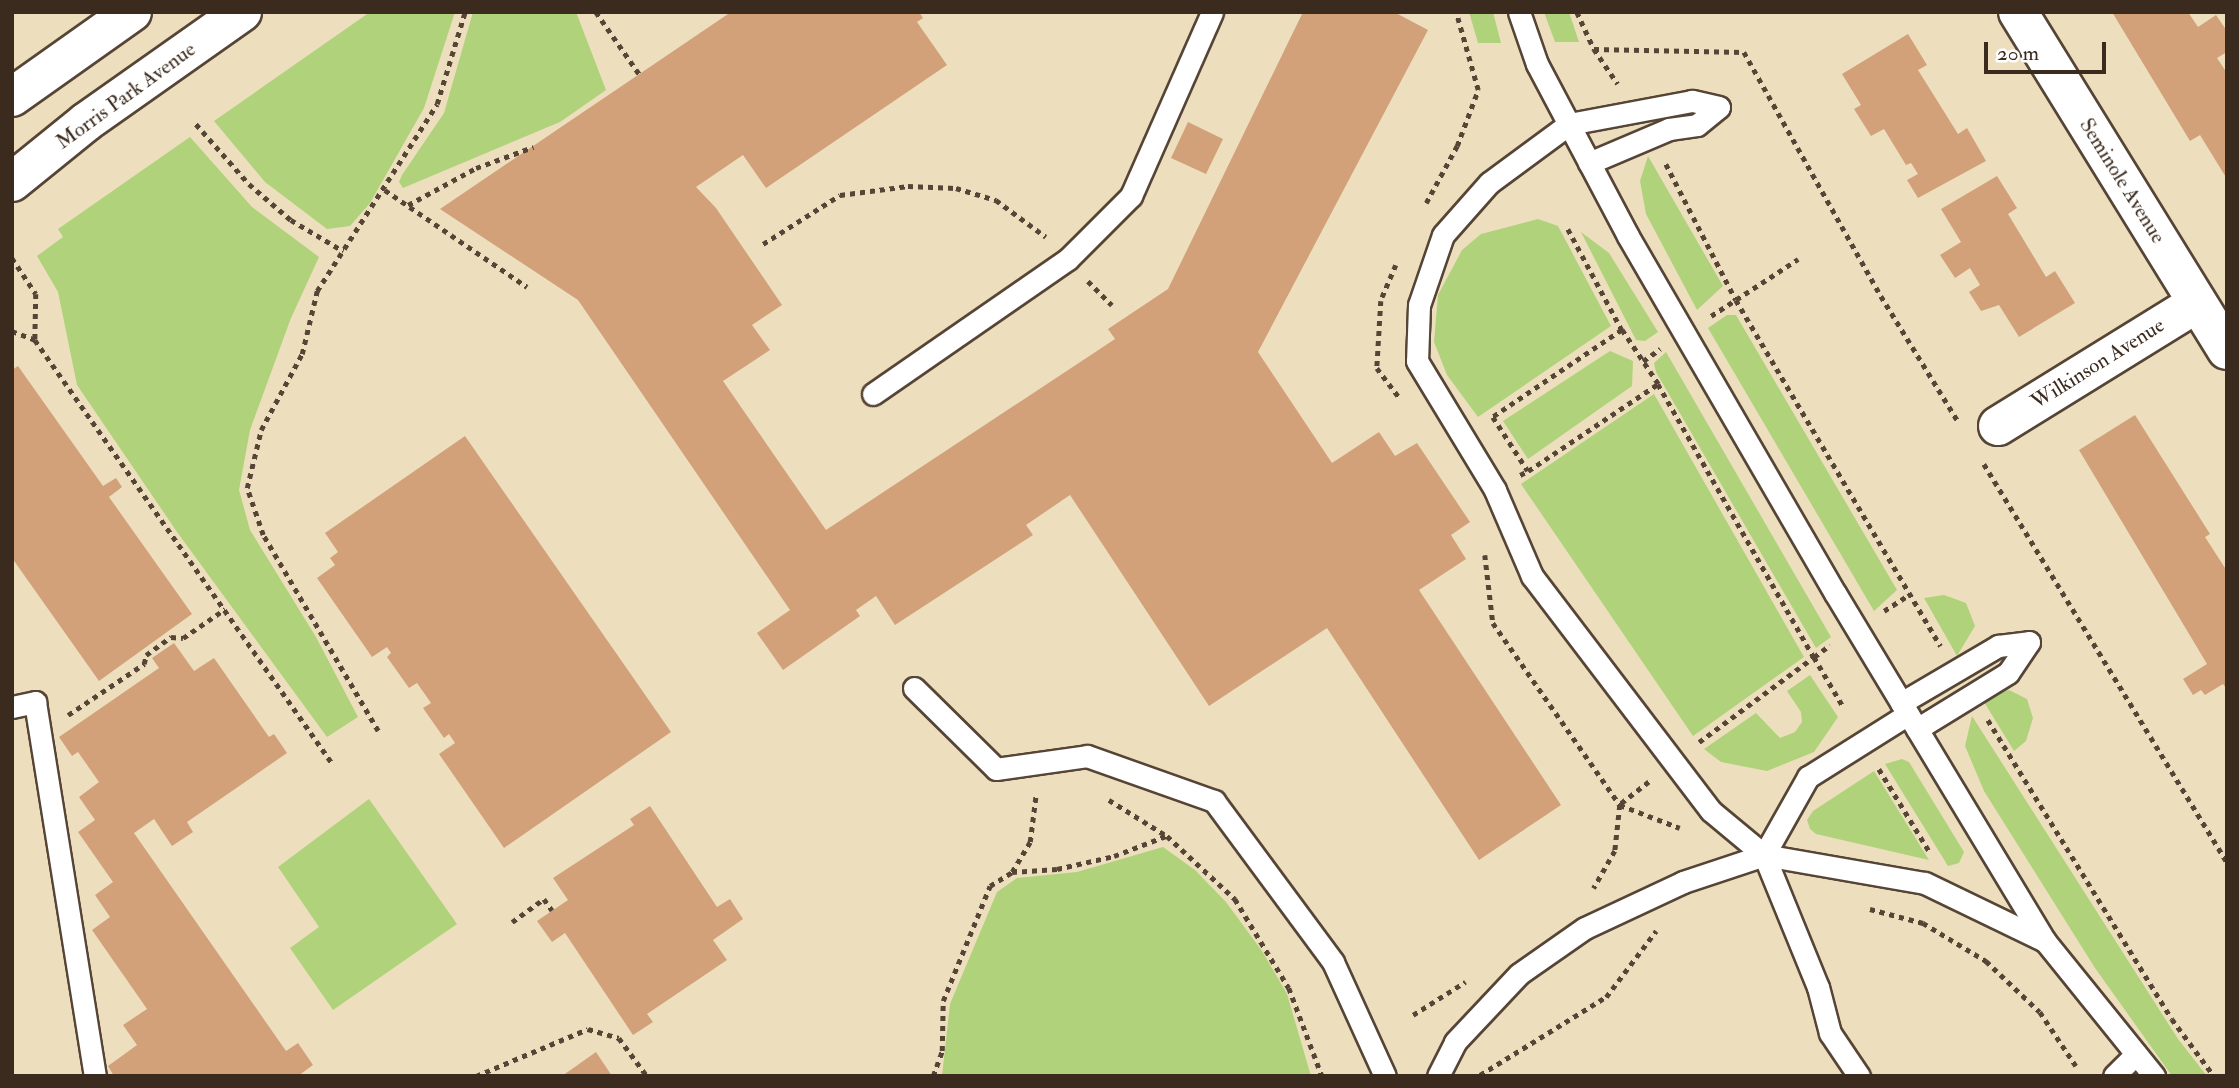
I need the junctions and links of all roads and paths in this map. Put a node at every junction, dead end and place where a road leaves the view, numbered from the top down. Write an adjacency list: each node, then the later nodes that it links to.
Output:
1 (132, 12): 12 (street)
2 (242, 12): 18 (street, Morris Park Avenue)
3 (465, 12): 19 (path)
4 (596, 12): 10 (path)
5 (1212, 12): 25 (lane)
6 (1519, 12): 14 (lane)
7 (1577, 12): 9 (path)
8 (2018, 12): 29 (street, Seminole Avenue)
9 (1594, 49): 11 (path); 39 (path)
10 (640, 75)
11 (1622, 90)
12 (12, 97)
13 (196, 124): 23 (path)
14 (1569, 124): 17 (lane); 17 (lane); 61 (lane)
15 (533, 147): 20 (path)
16 (1661, 154): 28 (path)
17 (1589, 163): 33 (lane)
18 (12, 182)
19 (386, 190): 20 (path); 23 (path)
20 (408, 205): 27 (path)
21 (1568, 229): 31 (path)
22 (762, 244): 25 (path)
23 (343, 251): 52 (path)
24 (12, 258): 34 (path)
25 (1068, 259): 30 (path); 38 (lane)
26 (1798, 259): 28 (path)
27 (527, 287)
28 (1736, 300): 33 (path); 40 (path)
29 (2197, 303): 35 (street, Seminole Avenue); 39 (street, Wilkinson Avenue)
30 (1112, 305)
31 (1622, 330): 36 (path); 37 (path)
32 (12, 331): 34 (path)
33 (1684, 333): 36 (path); 50 (lane)
34 (35, 340): 41 (path)
35 (2227, 350)
36 (1643, 361): 37 (path)
37 (1658, 384): 44 (path)
38 (873, 394)
39 (1980, 438): 63 (path)
40 (1910, 594): 42 (path); 45 (path)
41 (225, 609): 47 (path); 54 (path)
42 (1877, 616)
43 (1832, 644): 44 (path)
44 (1814, 657): 49 (path); 53 (path)
45 (1947, 657)
46 (914, 688): 79 (lane)
47 (35, 702): 48 (lane); 74 (lane)
48 (12, 706)
49 (1844, 708)
50 (1909, 715): 50 (lane); 61 (lane); 69 (lane)
51 (1985, 716): 83 (path)
52 (378, 731)
53 (1699, 742)
54 (332, 763)
55 (1879, 768): 62 (path)
56 (1648, 782): 59 (path)
57 (1037, 787): 64 (path)
58 (1102, 796): 60 (path)
59 (1680, 828)
60 (1167, 836): 64 (path); 78 (path)
61 (1764, 855): 69 (lane); 72 (lane); 80 (lane)
62 (1931, 855)
63 (2227, 862)
64 (1012, 872): 77 (path)
65 (1856, 905): 71 (path)
66 (552, 910): 67 (path)
67 (512, 922)
68 (1665, 926): 73 (path)
69 (2045, 941): 70 (lane)
70 (2136, 1054): 81 (lane); 82 (lane)
71 (2076, 1066)
72 (1442, 1074)
73 (1480, 1075)
74 (95, 1076)
75 (476, 1076): 76 (path)
76 (647, 1076)
77 (933, 1076)
78 (1322, 1076)
79 (1385, 1076)
80 (1859, 1076)
81 (2114, 1076)
82 (2154, 1076)
83 (2214, 1076)

